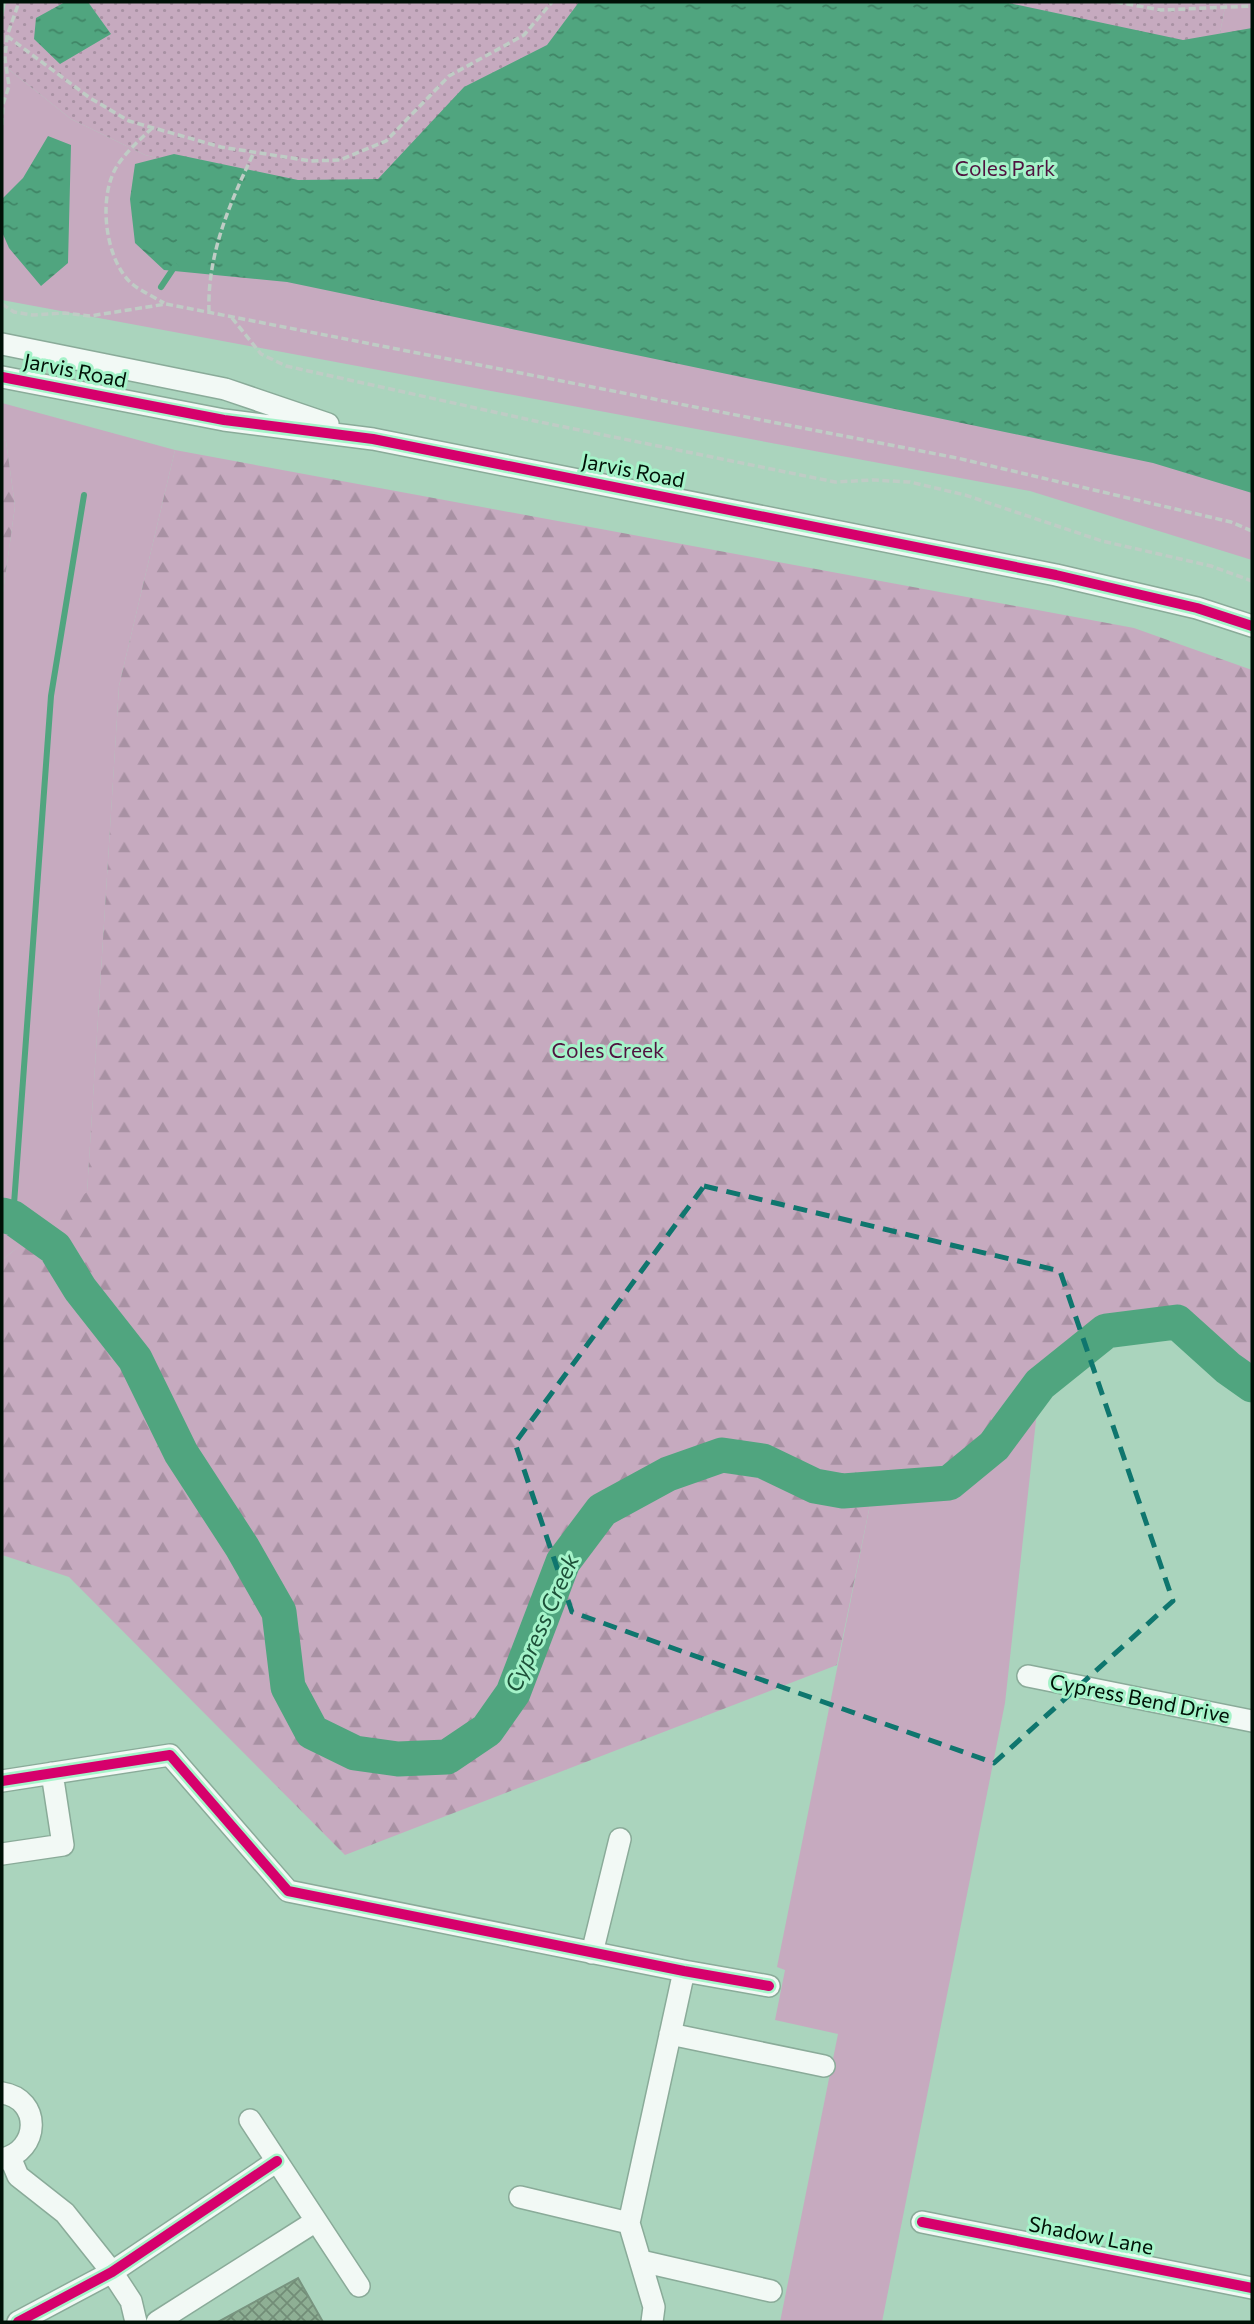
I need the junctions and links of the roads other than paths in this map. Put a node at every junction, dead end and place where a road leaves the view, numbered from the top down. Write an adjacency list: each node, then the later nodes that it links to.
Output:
1 (2, 344): 3 (street, Jarvis Road)
2 (2, 377): 3 (street, Jarvis Road)
3 (373, 439): 4 (street, Jarvis Road)
4 (1252, 626)
5 (1028, 1676): 6 (street, Cypress Bend Drive)
6 (1252, 1721)
7 (52, 1773): 8 (street); 10 (street); 11 (street)
8 (2, 1781)
9 (620, 1839): 11 (street)
10 (2, 1854)
11 (592, 1953): 12 (street)
12 (684, 1972): 13 (street); 14 (street)
13 (769, 1986)
14 (670, 2035): 15 (street); 23 (street)
15 (824, 2066)
16 (2, 2093): 18 (street)
17 (250, 2120): 19 (street)
18 (6, 2158): 25 (street)
19 (276, 2161): 21 (street); 25 (street)
20 (520, 2197): 23 (street)
21 (316, 2221): 26 (street); 31 (street)
22 (922, 2222): 27 (street, Shadow Lane)
23 (629, 2223): 24 (street)
24 (641, 2261): 28 (street); 32 (street)
25 (112, 2272): 29 (street); 30 (street)
26 (359, 2286)
27 (1252, 2288)
28 (771, 2291)
29 (18, 2322)
30 (136, 2322)
31 (157, 2322)
32 (652, 2322)

